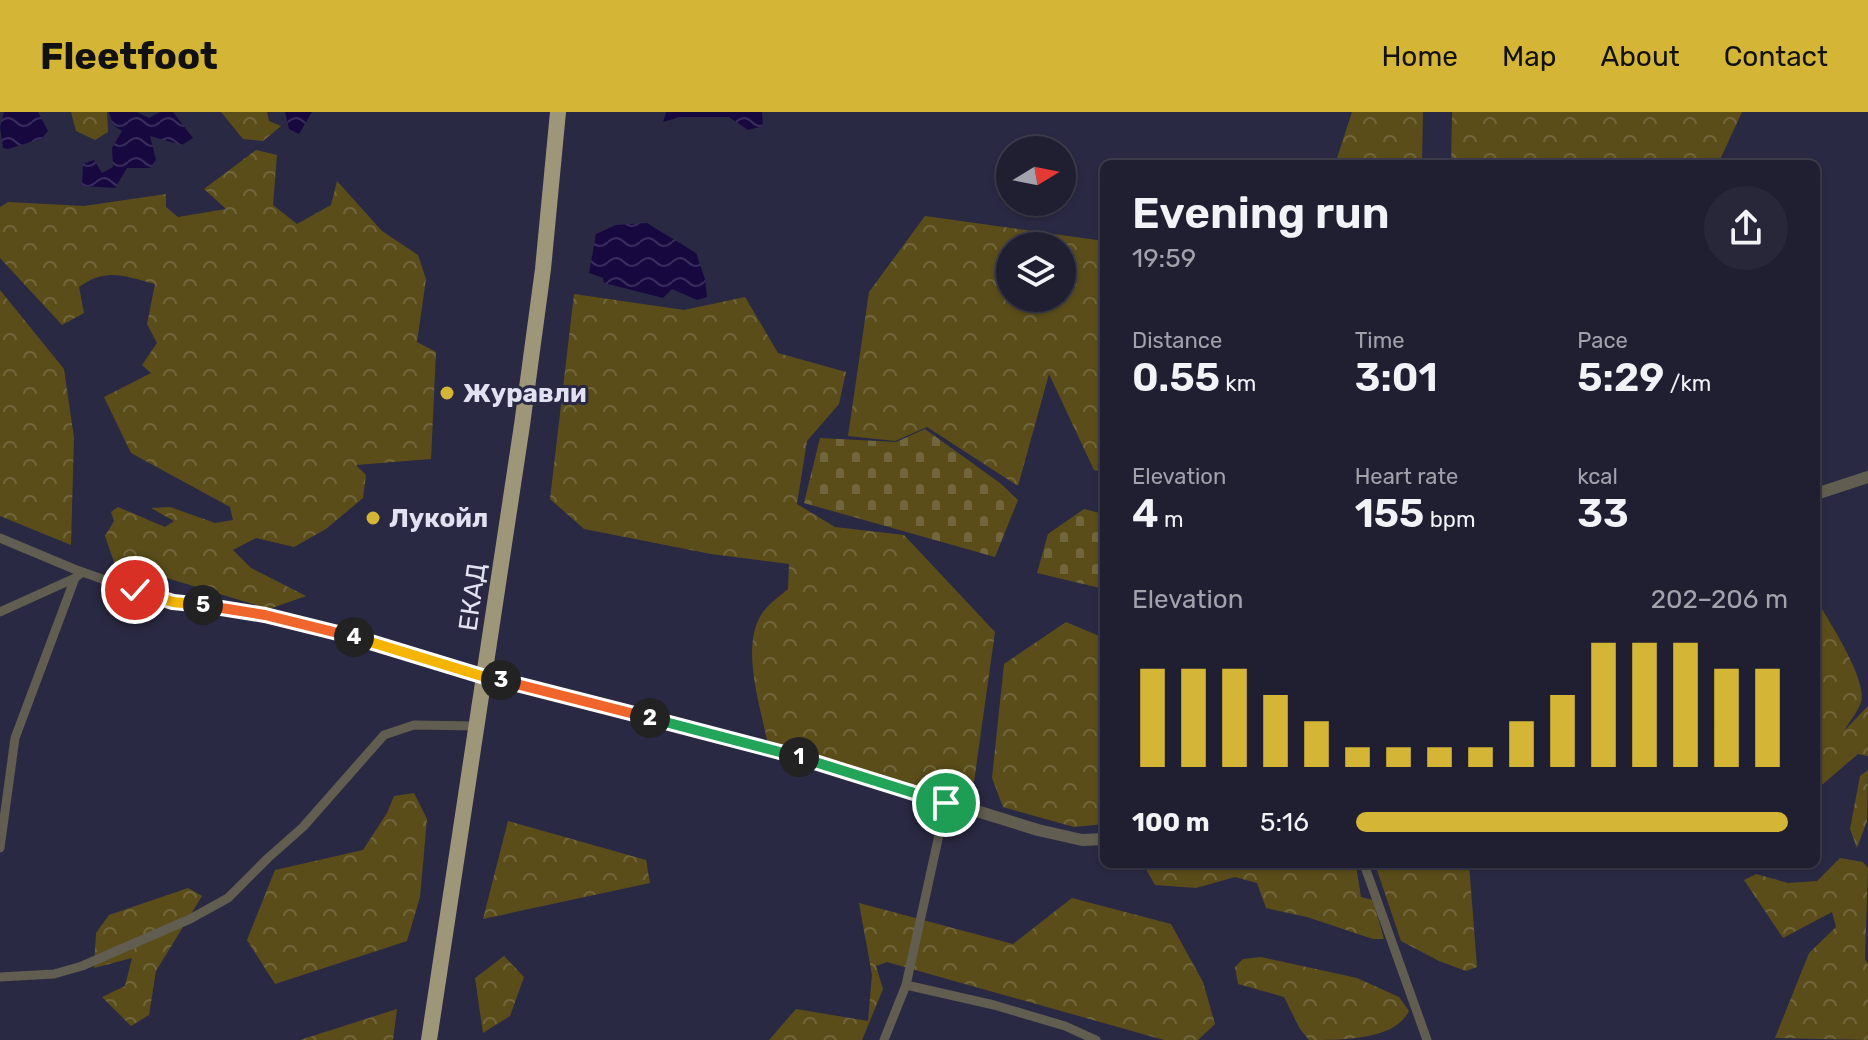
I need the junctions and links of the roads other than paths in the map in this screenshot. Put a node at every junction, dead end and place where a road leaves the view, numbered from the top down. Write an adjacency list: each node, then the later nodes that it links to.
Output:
1 (558, 112): 7 (highway, ЕКАД)
2 (1868, 477): 3 (street)
3 (1820, 493)
4 (0, 538): 5 (street)
5 (78, 575): 6 (street); 7 (street); 13 (street)
6 (0, 612)
7 (485, 677): 10 (highway, ЕКАД); 11 (street)
8 (432, 715): 9 (street)
9 (419, 725): 10 (street); 15 (street)
10 (476, 726): 17 (highway, ЕКАД)
11 (946, 803): 12 (street); 16 (street)
12 (1100, 839)
13 (0, 848)
14 (1365, 868): 20 (street)
15 (0, 977)
16 (906, 985): 18 (street); 19 (street)
17 (429, 1040)
18 (884, 1040)
19 (1096, 1040)
20 (1427, 1040)

